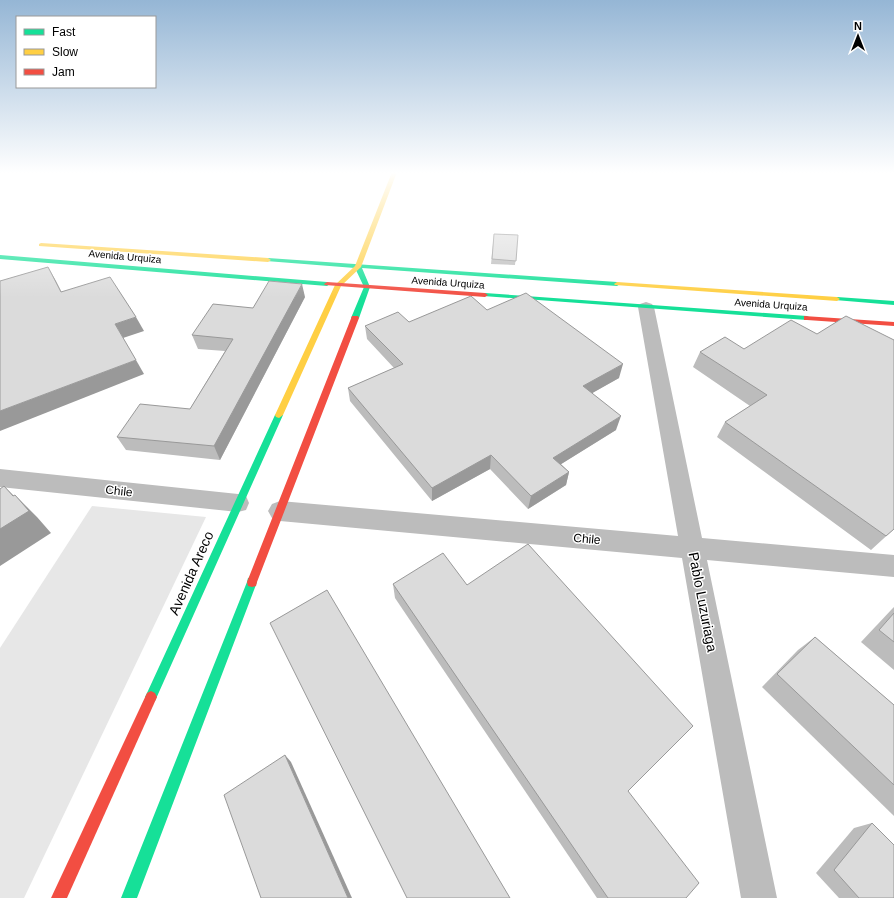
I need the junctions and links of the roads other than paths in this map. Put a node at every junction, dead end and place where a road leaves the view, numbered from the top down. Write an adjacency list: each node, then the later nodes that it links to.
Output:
1 (379, 214): 4 (main road, Avenida Areco)
2 (32, 245): 4 (main road, Avenida Urquiza)
3 (0, 257): 5 (main road, Avenida Urquiza)
4 (358, 267): 5 (main road, Avenida Areco); 6 (main road); 7 (main road, Avenida Urquiza)
5 (338, 285): 6 (main road, Avenida Urquiza); 11 (main road, Avenida Areco)
6 (367, 287): 8 (main road, Avenida Urquiza); 12 (main road)
7 (894, 303)
8 (646, 307): 9 (main road, Avenida Urquiza); 13 (street, Pablo Luzuriaga)
9 (894, 324)
10 (0, 478): 11 (street, Chile)
11 (238, 503): 15 (main road, Avenida Areco)
12 (280, 511): 13 (street, Chile); 16 (main road)
13 (692, 548): 14 (street, Chile); 17 (street, Pablo Luzuriaga)
14 (894, 566)
15 (59, 898)
16 (129, 898)
17 (758, 898)

